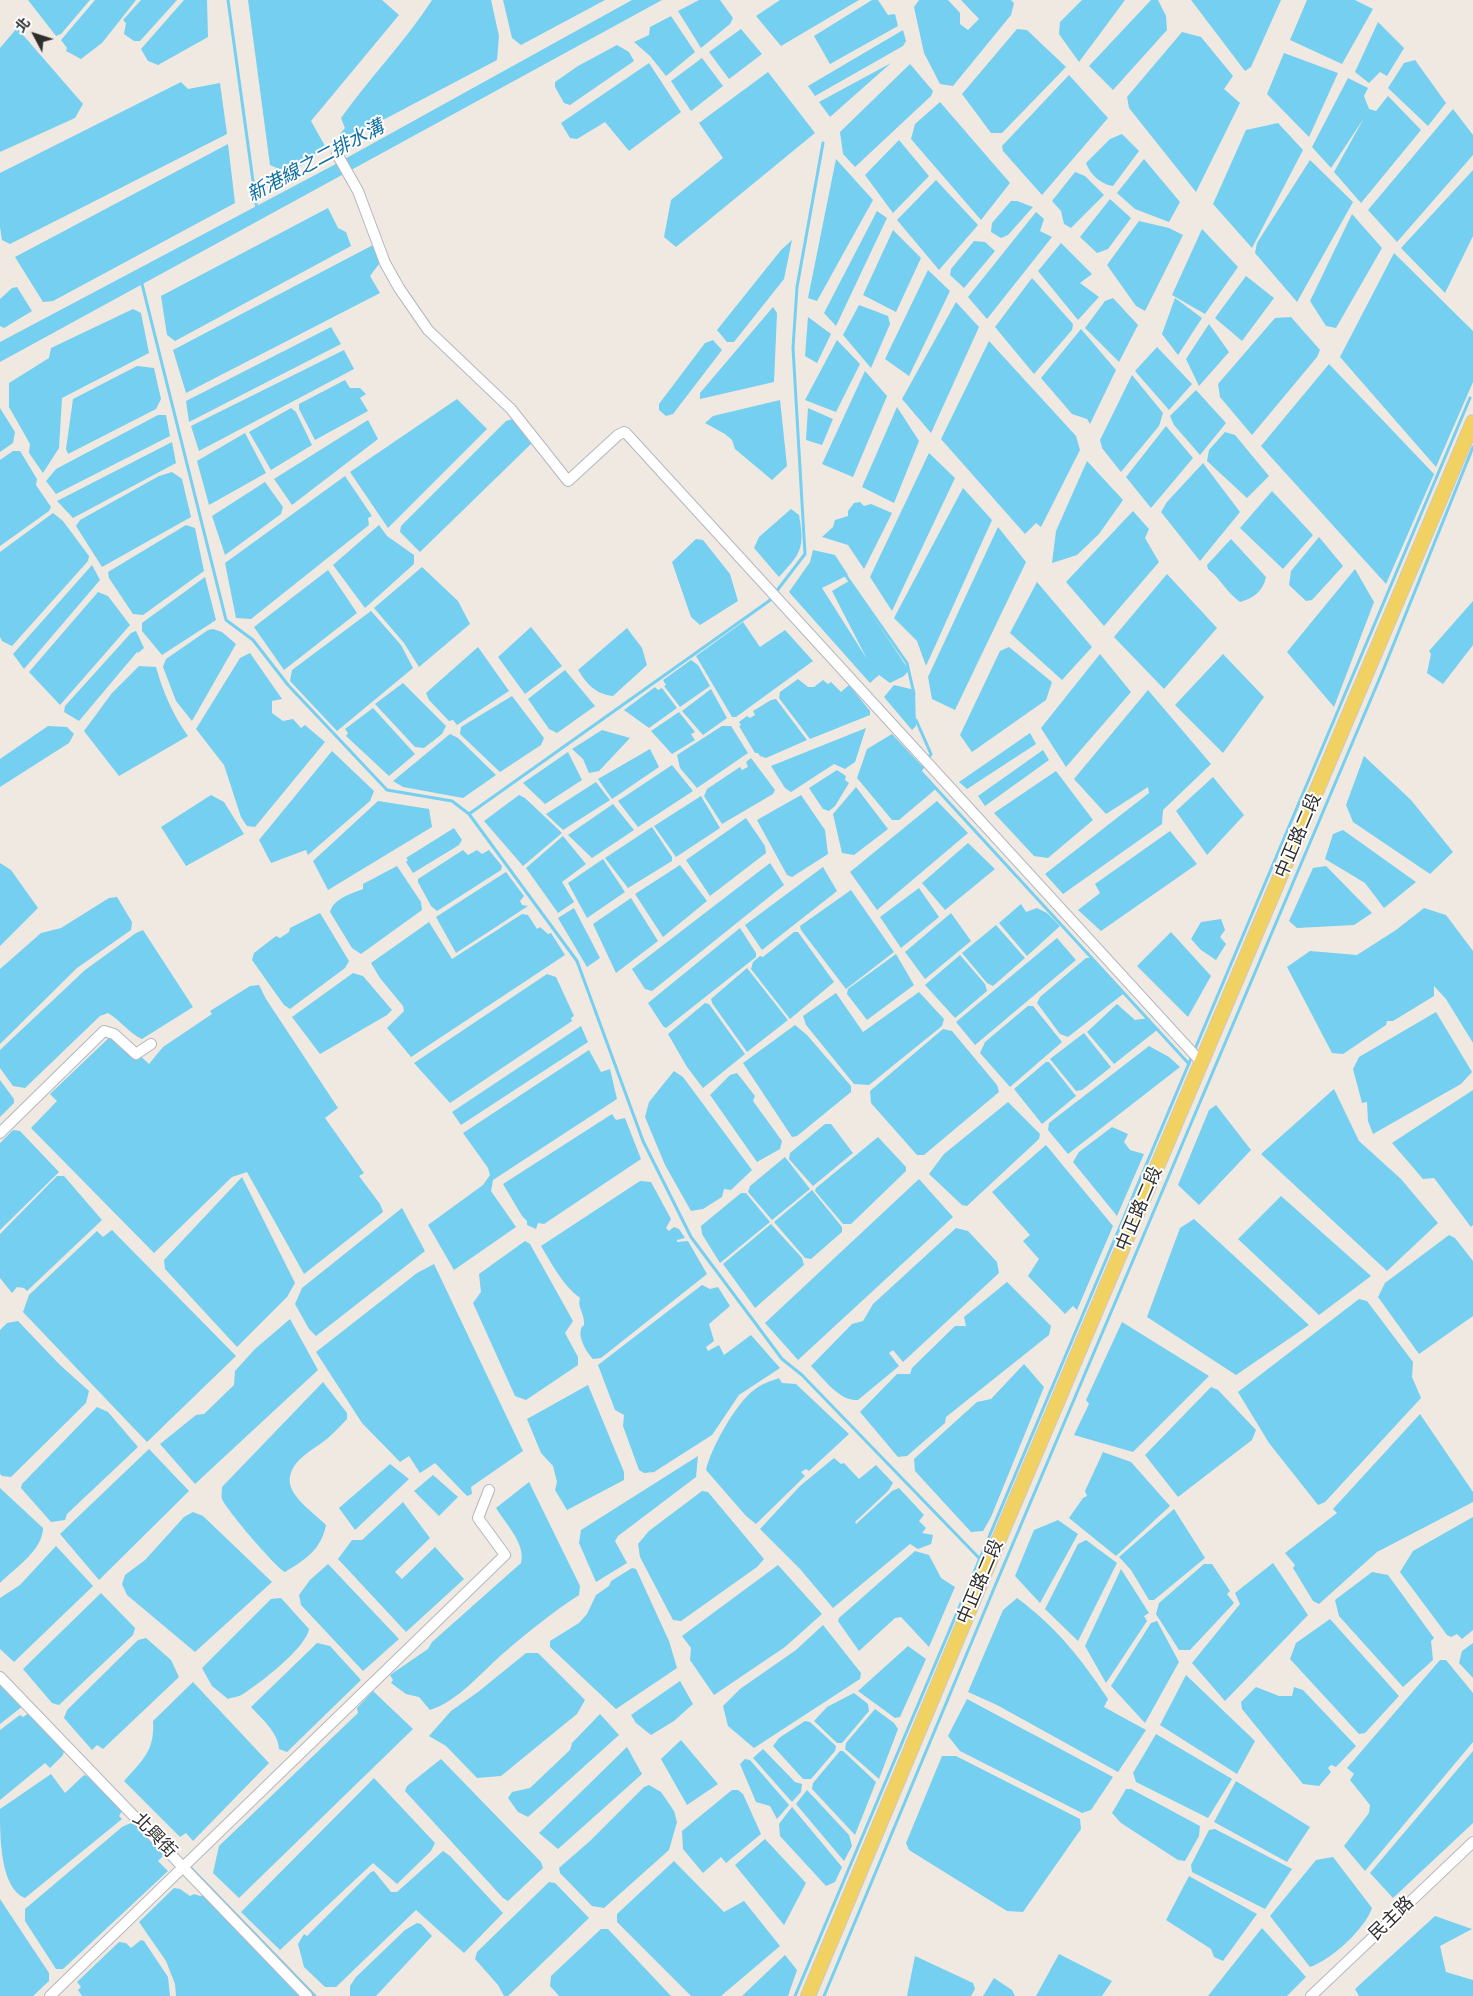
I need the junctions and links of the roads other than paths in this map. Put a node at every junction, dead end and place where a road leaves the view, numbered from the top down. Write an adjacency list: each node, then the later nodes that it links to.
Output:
1 (336, 154): 4 (street)
2 (1473, 422): 4 (main road, 中正路二段)
3 (152, 1044): 5 (street)
4 (1202, 1063): 12 (main road, 中正路二段)
5 (0, 1133)
6 (490, 1490): 9 (street)
7 (0, 1677): 9 (street, 北興街)
8 (1473, 1842): 13 (street, 民主路)
9 (183, 1867): 10 (street); 11 (street, 北興街)
10 (50, 1996)
11 (307, 1996)
12 (808, 1996)
13 (1311, 1996)

